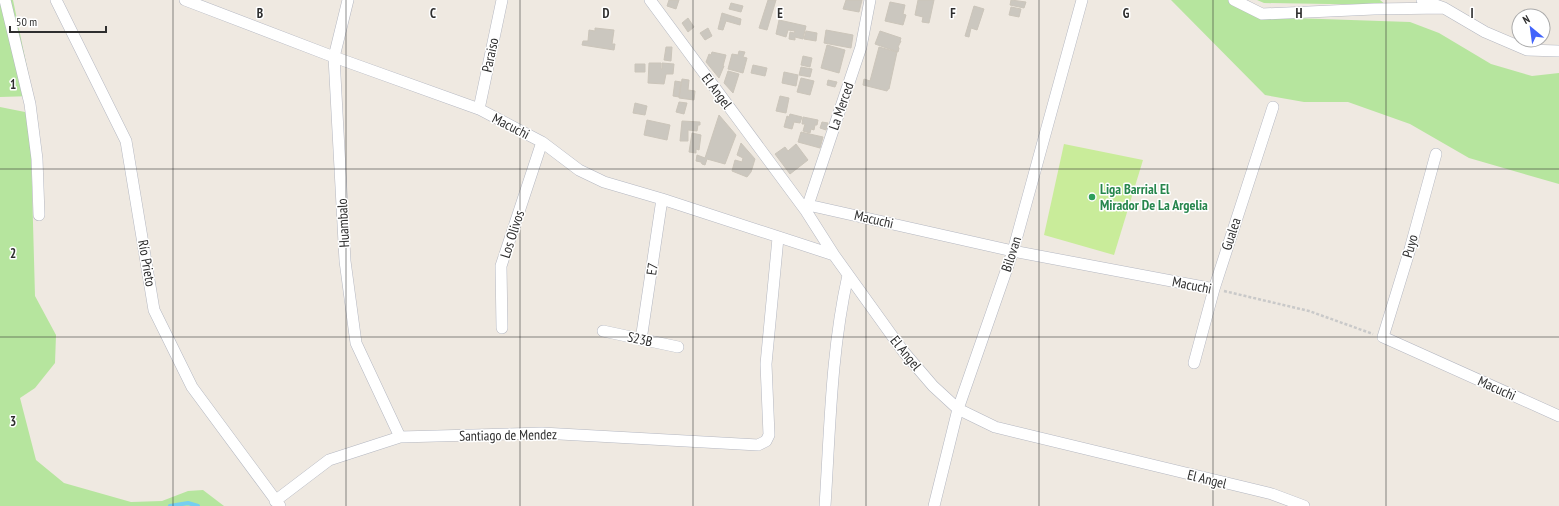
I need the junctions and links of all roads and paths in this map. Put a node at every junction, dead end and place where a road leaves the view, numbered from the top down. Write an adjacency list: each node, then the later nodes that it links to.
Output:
1 (5, 0): 20 (street)
2 (56, 0): 36 (street, Río Prieto)
3 (185, 0): 13 (street, Macuchi)
4 (348, 0): 13 (street, Huambalo)
5 (502, 0): 15 (street, Paraiso)
6 (870, 0): 19 (street, La Merced)
7 (1082, 0): 22 (street, Bilovan)
8 (1234, 0): 11 (street)
9 (1422, 0): 11 (street)
10 (653, 2): 19 (street, El Angel)
11 (1444, 4): 12 (street)
12 (1559, 51)
13 (334, 57): 15 (street, Macuchi); 35 (street, Huambalo)
14 (1272, 107): 25 (street, Gualea)
15 (479, 109): 16 (street, Macuchi)
16 (542, 142): 18 (street, Macuchi); 26 (street, Los Olivos)
17 (1436, 154): 28 (street, Puyo)
18 (662, 199): 21 (street, Macuchi); 29 (street, E7)
19 (807, 208): 22 (street, Macuchi); 23 (street, El Angel)
20 (39, 216)
21 (778, 238): 23 (street, Macuchi); 35 (street, Santiago de Mendez)
22 (1013, 251): 25 (street, Macuchi); 32 (street, Bilovan)
23 (834, 255): 24 (street, El Angel)
24 (848, 275): 32 (street, El Angel); 37 (street)
25 (1214, 289): 28 (path, Macuchi); 31 (street, Gualea)
26 (502, 328)
27 (602, 331): 29 (street, S23B)
28 (1383, 337): 34 (street, Macuchi)
29 (641, 340): 30 (street, S23B)
30 (678, 347)
31 (1194, 363)
32 (958, 409): 38 (street, Bilovan); 39 (street, El Angel)
33 (1559, 411): 34 (street)
34 (1559, 416)
35 (400, 437): 36 (street, Santiago de Mendez)
36 (278, 504)
37 (826, 506)
38 (934, 506)
39 (1304, 506)

